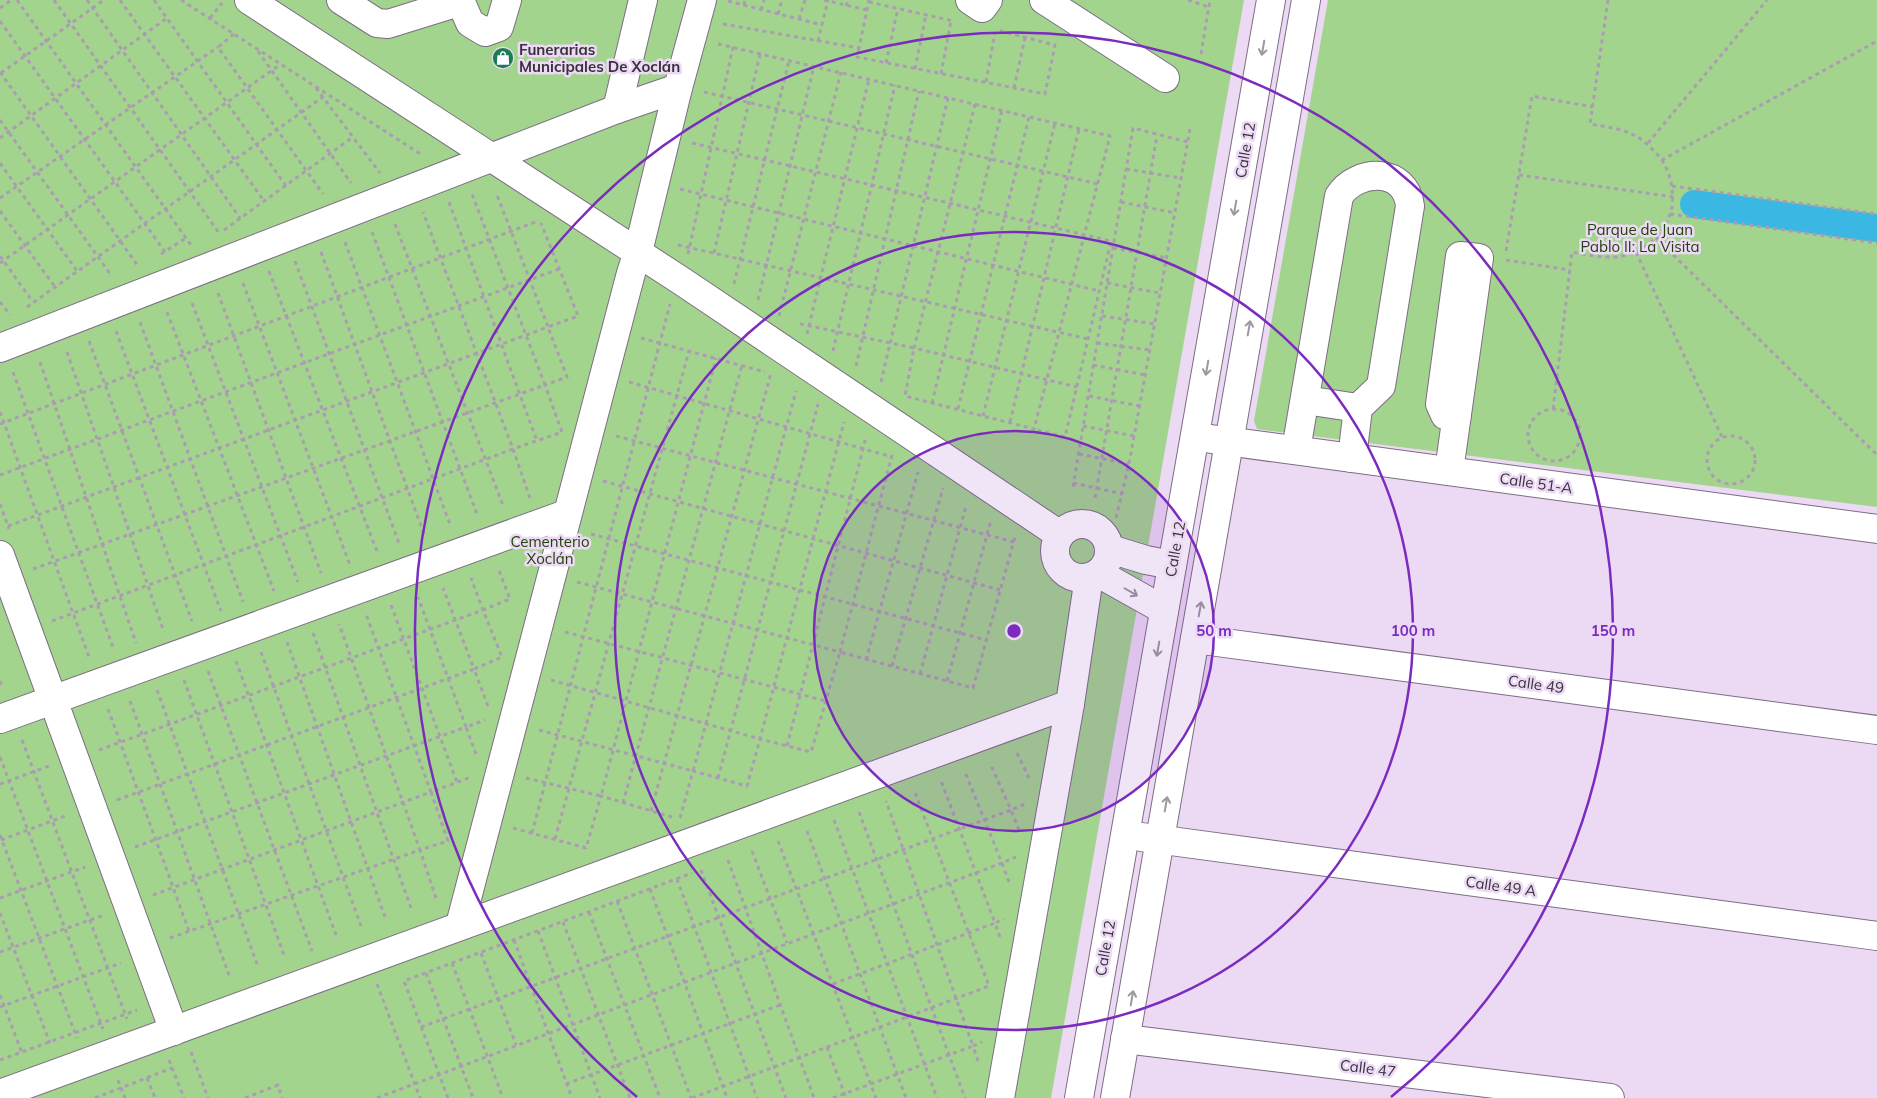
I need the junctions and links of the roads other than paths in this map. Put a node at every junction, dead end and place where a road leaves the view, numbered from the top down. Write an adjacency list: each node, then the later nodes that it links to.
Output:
1 (249, 0): 15 (street)
2 (341, 0): 8 (street)
3 (507, 0): 8 (street)
4 (643, 0): 14 (street)
5 (1044, 0): 12 (street)
6 (1271, 0): 21 (street, Calle 12, one-way to 21)
7 (1306, 0): 22 (street, one-way to 7)
8 (460, 1)
9 (708, 11): 13 (street)
10 (965, 12): 11 (street)
11 (989, 13)
12 (1165, 78)
13 (688, 89): 14 (street); 16 (street)
14 (618, 109): 15 (street)
15 (490, 158): 16 (street); 17 (street)
16 (638, 252): 26 (street); 28 (street)
17 (6, 359)
18 (1305, 400): 19 (street); 19 (street); 23 (street)
19 (1358, 408): 24 (street)
20 (1457, 416): 20 (street); 25 (street)
21 (1195, 436): 22 (street, Calle 51-A); 30 (street, Calle 12)
22 (1229, 441): 23 (street, Calle 51-A); 33 (street, one-way to 22)
23 (1296, 450): 24 (street, Calle 51-A)
24 (1352, 458): 25 (street, Calle 51-A)
25 (1449, 471): 27 (street, Calle 51-A)
26 (575, 523): 34 (street); 40 (street)
27 (1877, 529)
28 (1060, 535): 31 (street); 31 (street)
29 (6, 545): 34 (street)
30 (1172, 565): 31 (street); 32 (street, Calle 12)
31 (1099, 566): 32 (street, one-way to 32); 35 (street)
32 (1164, 610): 38 (street, Calle 12, one-way to 38)
33 (1195, 639): 37 (street, Calle 49); 39 (street, one-way to 33)
34 (52, 700): 36 (street); 42 (street)
35 (1070, 704): 40 (street); 45 (street)
36 (10, 727)
37 (1877, 730)
38 (1125, 834): 39 (street, Calle 49 A); 46 (street, Calle 12)
39 (1160, 841): 41 (street, Calle 49 A); 43 (street, one-way to 39)
40 (460, 925): 42 (street)
41 (1877, 936)
42 (178, 1029): 44 (street)
43 (1125, 1039): 47 (street); 48 (street, Calle 47)
44 (0, 1094)
45 (1000, 1098)
46 (1079, 1098)
47 (1115, 1098)
48 (1610, 1098)

